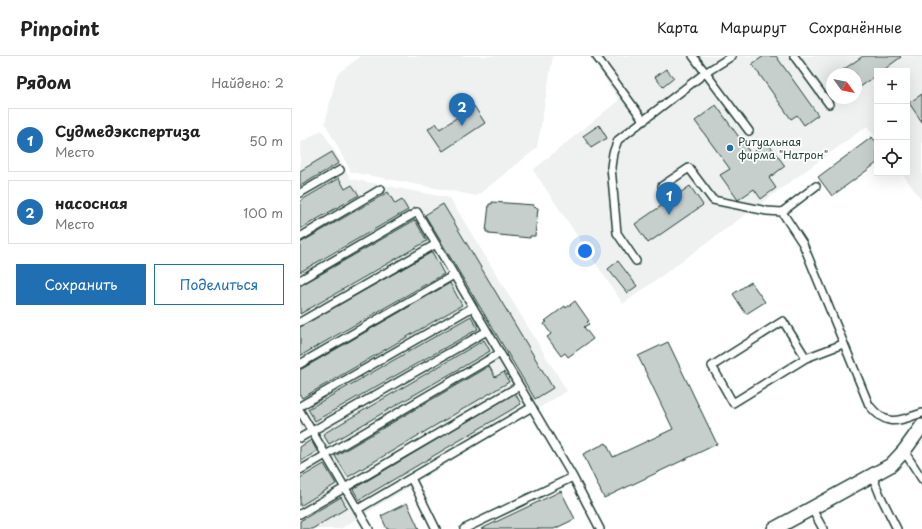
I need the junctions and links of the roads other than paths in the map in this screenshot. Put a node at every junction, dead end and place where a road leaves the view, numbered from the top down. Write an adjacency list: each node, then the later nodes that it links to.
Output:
1 (596, 56): 7 (lane)
2 (692, 56): 5 (lane)
3 (732, 56): 5 (lane)
4 (794, 56): 6 (lane)
5 (705, 73): 7 (lane); 8 (lane)
6 (826, 100)
7 (644, 121): 17 (lane)
8 (749, 131)
9 (340, 170): 13 (lane)
10 (662, 186): 14 (lane)
11 (816, 186): 14 (lane)
12 (381, 189): 15 (lane)
13 (300, 193)
14 (782, 212): 23 (lane)
15 (300, 236)
16 (436, 244): 18 (lane); 19 (lane); 21 (lane)
17 (636, 261)
18 (454, 275): 20 (lane); 26 (lane)
19 (300, 280)
20 (473, 307): 22 (lane); 28 (lane)
21 (300, 322)
22 (487, 331): 24 (lane); 33 (lane)
23 (843, 344): 25 (lane); 31 (lane)
24 (500, 353): 27 (lane); 36 (lane)
25 (806, 358): 25 (lane)
26 (300, 364)
27 (519, 386): 29 (lane); 42 (lane)
28 (300, 406)
29 (532, 407): 39 (lane); 40 (lane)
30 (300, 411): 33 (lane)
31 (922, 413)
32 (922, 426): 35 (street)
33 (312, 431): 34 (lane); 36 (lane)
34 (300, 438)
35 (904, 451): 38 (street); 41 (lane)
36 (326, 454): 37 (lane); 42 (lane)
37 (300, 470)
38 (872, 475): 44 (street); 53 (lane)
39 (573, 477): 49 (lane); 50 (lane)
40 (411, 478): 43 (lane); 48 (lane)
41 (922, 479)
42 (345, 487): 43 (lane); 45 (lane)
43 (358, 509): 47 (lane)
44 (812, 509): 46 (street); 52 (lane)
45 (300, 514)
46 (789, 526): 51 (street)
47 (369, 529)
48 (436, 529)
49 (464, 529)
50 (600, 529)
51 (774, 529)
52 (823, 529)
53 (897, 529)

